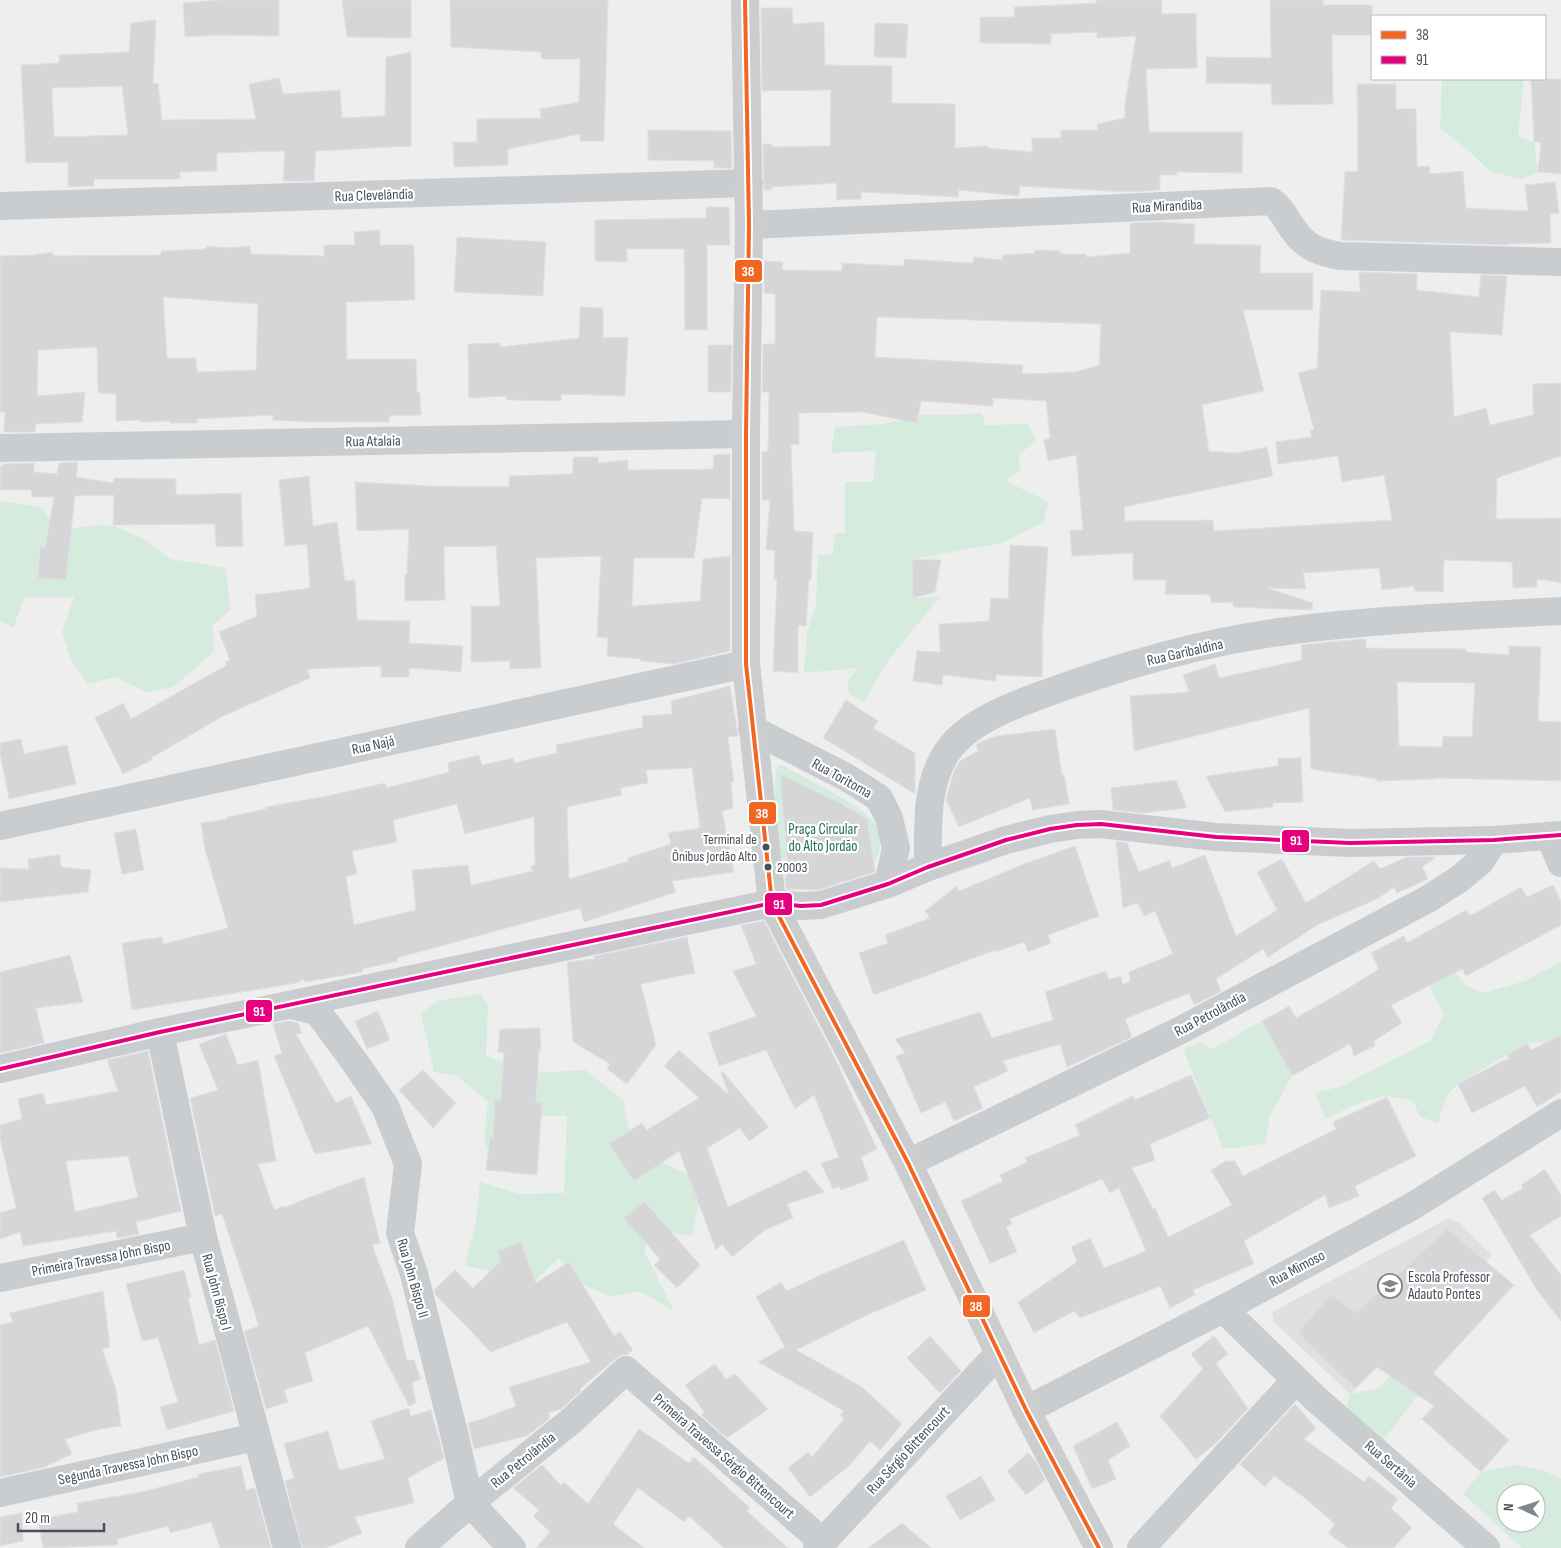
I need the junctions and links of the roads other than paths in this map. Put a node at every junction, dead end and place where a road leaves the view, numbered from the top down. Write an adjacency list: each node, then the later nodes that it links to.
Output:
1 (745, 0): 2 (street)
2 (749, 184): 3 (street, Rua Clevelândia); 4 (street)
3 (0, 206)
4 (749, 225): 5 (street, Rua Mirandiba); 6 (street)
5 (1561, 262)
6 (746, 434): 7 (street, Rua Atalaia); 9 (street)
7 (0, 448)
8 (1561, 611): 15 (street, Rua Garibaldina)
9 (746, 664): 10 (street); 11 (street, Rua Najá)
10 (752, 729): 16 (street, Rua Toritoma); 17 (street)
11 (0, 826)
12 (1555, 836): 13 (street); 14 (street)
13 (1494, 840): 15 (street); 22 (street, Rua Petrolândia)
14 (1561, 863)
15 (928, 867): 16 (street)
16 (888, 884): 17 (street)
17 (772, 903): 18 (street); 22 (street)
18 (291, 1004): 19 (street); 32 (street, Rua John Bispo II)
19 (160, 1032): 20 (street); 23 (street, Rua John Bispo I)
20 (0, 1069)
21 (1561, 1113): 25 (street, Rua Mimoso)
22 (908, 1163): 26 (street)
23 (203, 1237): 24 (street, Primeira Travessa John Bispo); 30 (street, Rua John Bispo I)
24 (0, 1278)
25 (1223, 1309): 28 (street, Rua Sertânia); 29 (street, Rua Mimoso)
26 (1000, 1353): 29 (street); 33 (street, Rua Sérgio Bittencourt)
27 (626, 1370): 32 (street, Rua Petrolândia); 33 (street, Primeira Travessa Sérgio Bittencourt)
28 (1296, 1380): 38 (street); 39 (street, Rua Sertânia)
29 (1026, 1410): 37 (street)
30 (256, 1437): 31 (street, Segunda Travessa John Bispo); 34 (street, Rua John Bispo I)
31 (0, 1493)
32 (470, 1503): 35 (street, Rua Petrolândia); 36 (street)
33 (820, 1545)
34 (286, 1548)
35 (419, 1548)
36 (512, 1548)
37 (1099, 1548)
38 (1141, 1548)
39 (1486, 1548)

